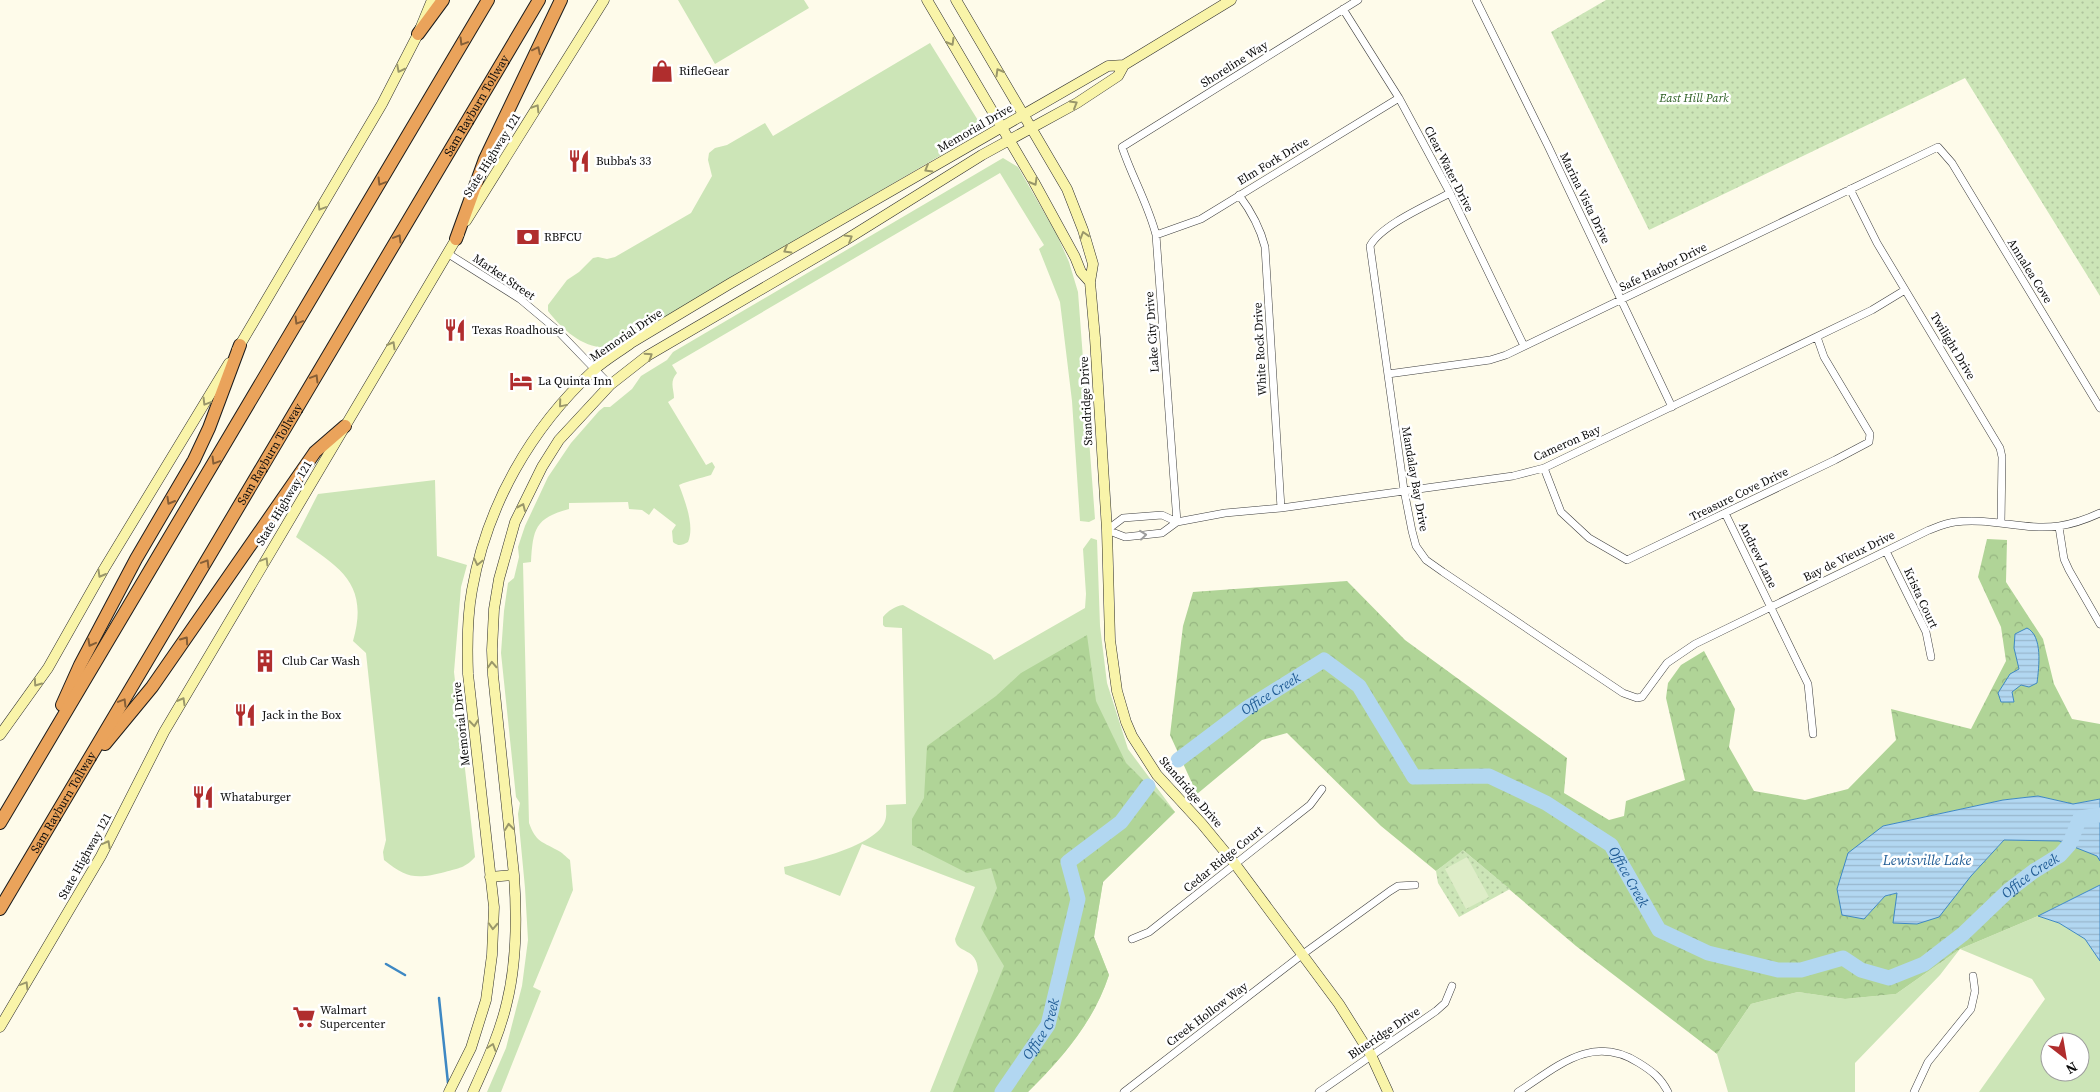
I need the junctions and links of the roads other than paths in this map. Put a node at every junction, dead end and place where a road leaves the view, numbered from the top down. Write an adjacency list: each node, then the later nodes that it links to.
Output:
1 (432, 0): 13 (street)
2 (443, 0): 13 (highway)
3 (488, 0): 56 (highway, one-way to 56)
4 (539, 0): 57 (highway, Sam Rayburn Tollway, one-way to 4)
5 (561, 0): 26 (highway, one-way to 5)
6 (604, 0): 26 (street, State Highway 121, one-way to 6)
7 (927, 0): 17 (street, Standridge Drive, one-way to 17)
8 (956, 0): 16 (street, Standridge Drive, one-way to 8)
9 (1231, 0): 14 (street)
10 (1358, 0): 12 (street, Shoreline Way)
11 (1476, 0): 30 (street, Marina Vista Drive)
12 (1343, 9): 15 (street, Clear Water Drive); 20 (street, Shoreline Way)
13 (418, 34): 32 (street, one-way to 32)
14 (1124, 65): 16 (street, Memorial Drive); 18 (street, one-way to 14)
15 (1399, 98): 23 (street, Clear Water Drive); 24 (street, Elm Fork Drive)
16 (1023, 114): 17 (street, Memorial Drive); 18 (street, Standridge Drive)
17 (1000, 127): 19 (street, Standridge Drive); 34 (street, Memorial Drive, one-way to 34)
18 (1031, 128): 19 (street); 28 (street, Standridge Drive, one-way to 18)
19 (1008, 140): 28 (street, Standridge Drive, one-way to 28); 36 (street, one-way to 19)
20 (1122, 148): 25 (street, Lake City Drive)
21 (1938, 148): 22 (street, Safe Harbor Drive); 38 (street, Annalea Cove)
22 (1850, 189): 29 (street, Twilight Drive); 30 (street, Safe Harbor Drive)
23 (1450, 193): 33 (street, Clear Water Drive); 35 (street, Mandalay Bay Drive)
24 (1239, 195): 25 (street, Elm Fork Drive); 42 (street, White Rock Drive)
25 (1156, 235): 45 (street, Lake City Drive)
26 (456, 239): 27 (street, State Highway 121)
27 (447, 254): 34 (street, Market Street); 39 (street, State Highway 121, one-way to 27)
28 (1090, 282): 48 (street, Standridge Drive)
29 (1906, 290): 31 (street, Cameron Bay); 46 (street, Twilight Drive)
30 (1622, 300): 33 (street, Safe Harbor Drive); 37 (street, Marina Vista Drive)
31 (1817, 336): 37 (street, Cameron Bay); 43 (street, Treasure Cove Drive)
32 (240, 345): 55 (street, one-way to 55); 56 (highway, one-way to 56)
33 (1524, 346): 35 (street, Safe Harbor Drive)
34 (595, 369): 36 (street, Market Street); 62 (street, Memorial Drive, one-way to 62)
35 (1388, 374): 41 (street, Mandalay Bay Drive)
36 (610, 385): 61 (street, one-way to 36)
37 (1672, 407): 40 (street, Cameron Bay)
38 (2100, 408)
39 (345, 426): 57 (highway, one-way to 39); 69 (street, State Highway 121, one-way to 39)
40 (1544, 468): 41 (street, Cameron Bay); 43 (street, Treasure Cove Drive)
41 (1404, 490): 42 (street, Cameron Bay); 53 (street, Mandalay Bay Drive)
42 (1281, 508): 45 (street, Cameron Bay)
43 (1725, 513): 50 (street, Andrew Lane)
44 (2100, 513): 47 (street, Bay de Vieux Drive)
45 (1177, 522): 48 (street, Cameron Bay, one-way to 45); 48 (street, Cameron Bay)
46 (2000, 523): 47 (street, Bay de Vieux Drive); 49 (street, Bay de Vieux Drive)
47 (2059, 527): 51 (street)
48 (1107, 530): 60 (street, Standridge Drive)
49 (1886, 551): 50 (street, Bay de Vieux Drive); 52 (street, Krista Court)
50 (1770, 607): 53 (street, Bay de Vieux Drive); 54 (street, Andrew Lane)
51 (2100, 624)
52 (1931, 657)
53 (1637, 698)
54 (1813, 734)
55 (0, 735)
56 (38, 760): 59 (highway)
57 (80, 774): 64 (highway, Sam Rayburn Tollway)
58 (1322, 790): 60 (street, Cedar Ridge Court)
59 (0, 823)
60 (1235, 864): 65 (street, Cedar Ridge Court); 66 (street, Standridge Drive)
61 (514, 875): 62 (street); 72 (street, one-way to 61)
62 (490, 877): 71 (street, Memorial Drive, one-way to 71)
63 (1415, 885): 66 (street, Creek Hollow Way)
64 (0, 909)
65 (1132, 939)
66 (1303, 954): 70 (street, Standridge Drive); 73 (street, Creek Hollow Way)
67 (1973, 976): 78 (street)
68 (1452, 986): 70 (street, Blueridge Drive)
69 (0, 1027)
70 (1371, 1055): 74 (street, Blueridge Drive); 75 (street, Standridge Drive)
71 (449, 1092)
72 (473, 1092)
73 (1124, 1092)
74 (1318, 1092)
75 (1388, 1092)
76 (1518, 1092): 77 (street)
77 (1668, 1092)
78 (1914, 1092)

